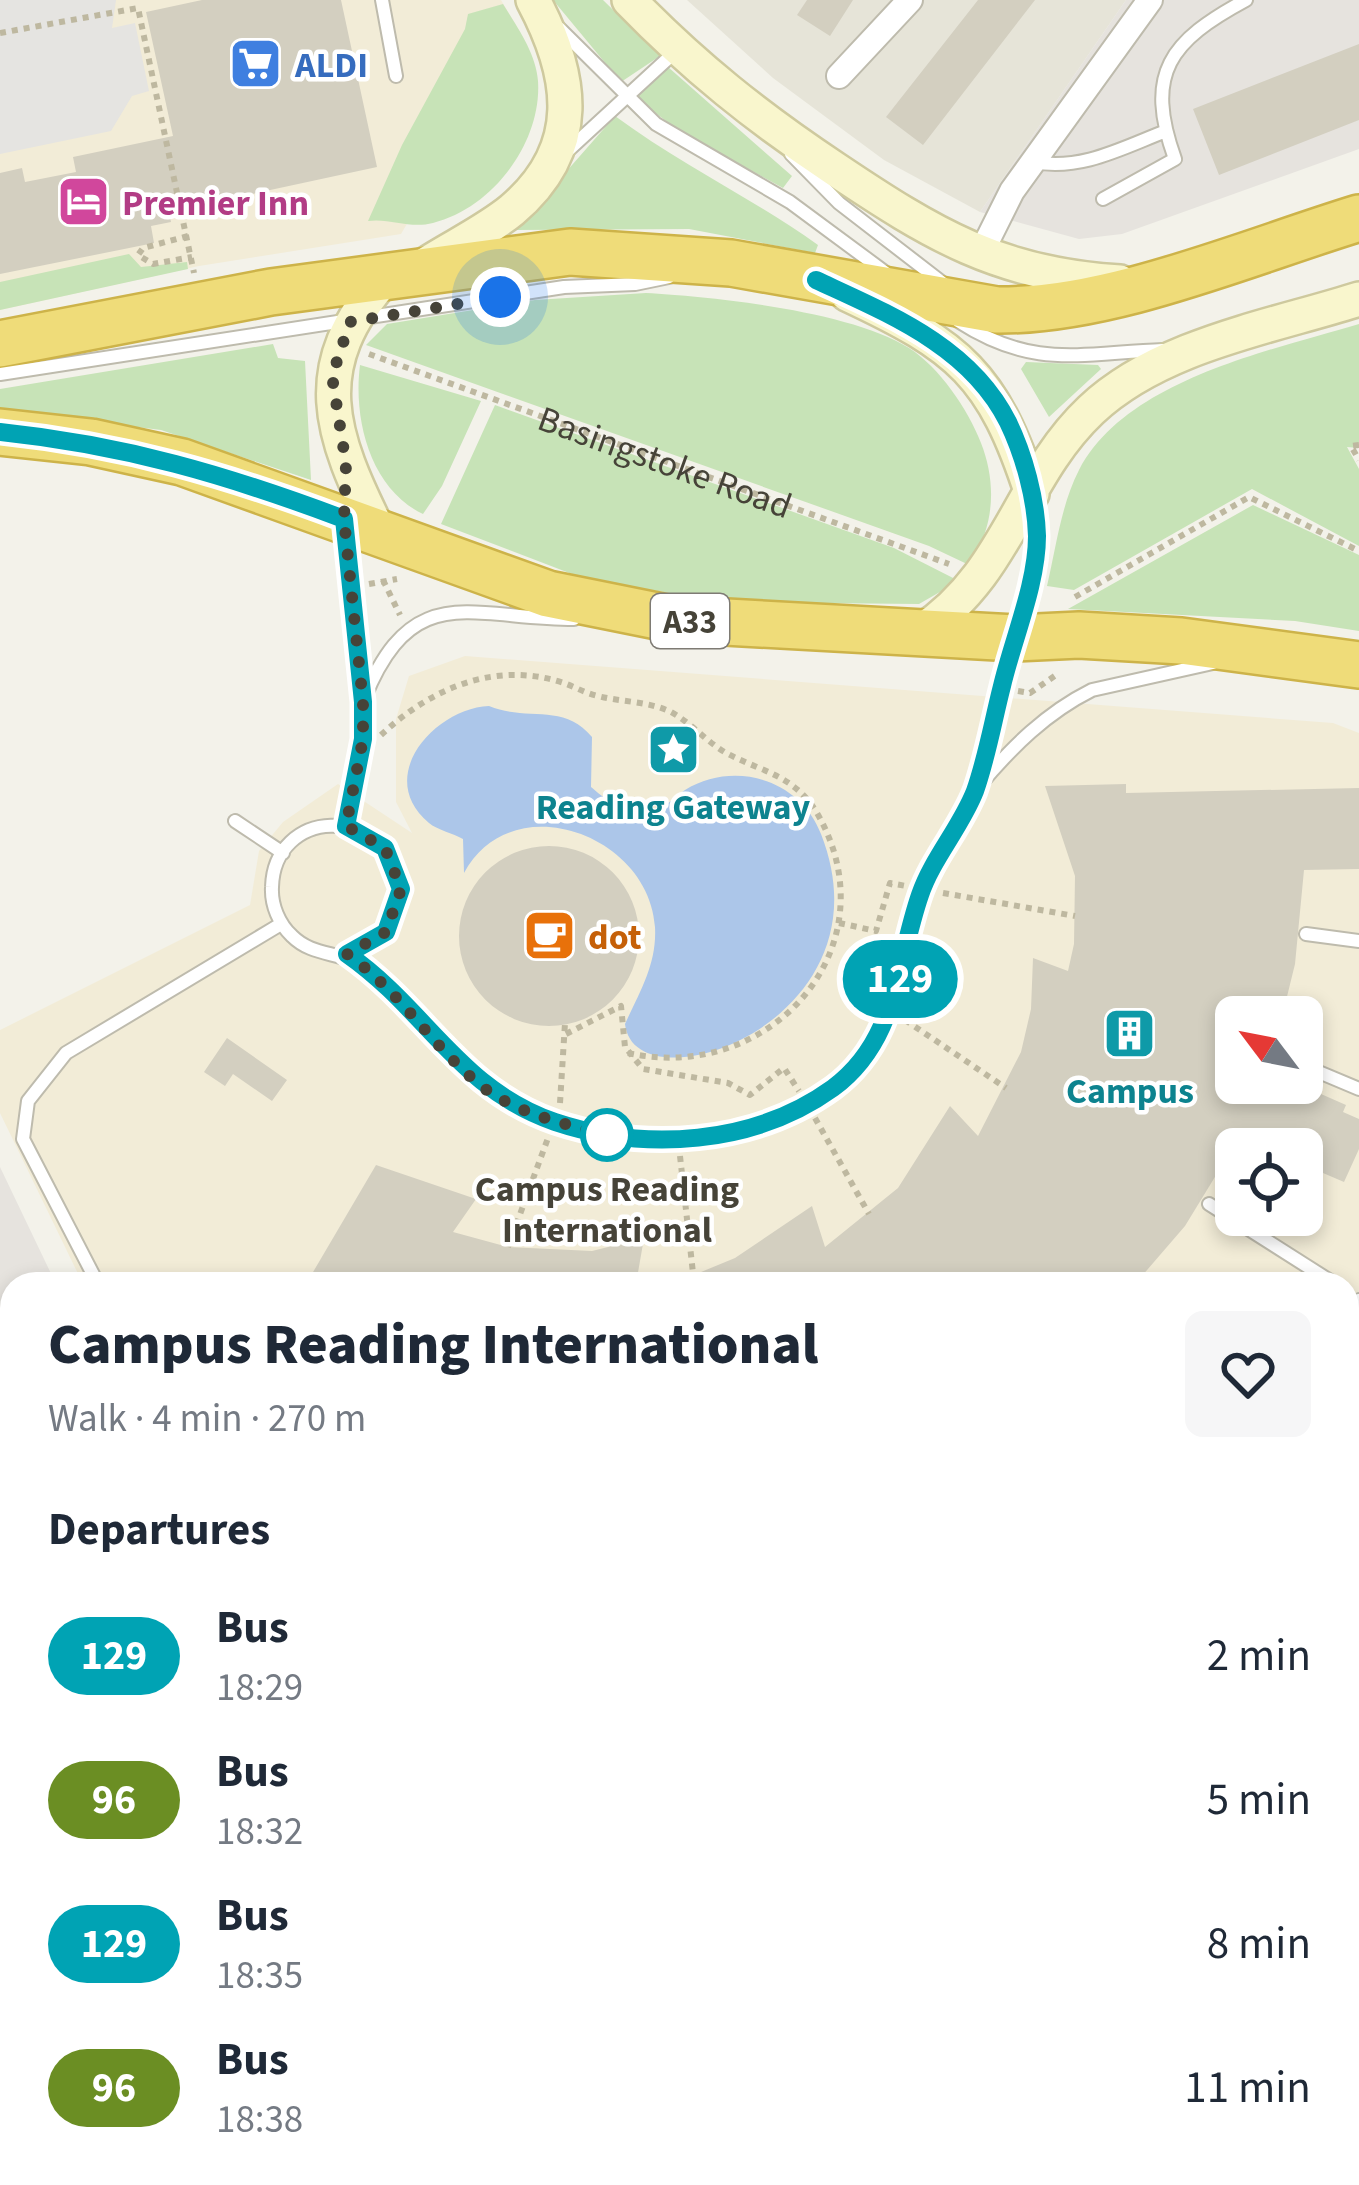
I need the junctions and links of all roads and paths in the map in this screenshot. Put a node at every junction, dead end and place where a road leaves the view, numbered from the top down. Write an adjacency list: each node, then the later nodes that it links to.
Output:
1 (382, 0): 9 (lane)
2 (534, 0): 11 (lane); 15 (main road)
3 (629, 0): 8 (main road)
4 (910, 0): 10 (street)
5 (1150, 0): 14 (street)
6 (1246, 0): 13 (lane)
7 (0, 33): 18 (path)
8 (676, 50): 11 (lane); 12 (main road)
9 (396, 76)
10 (838, 76)
11 (623, 96): 15 (lane); 26 (lane)
12 (772, 130): 19 (main road); 28 (lane)
13 (1166, 131): 14 (lane); 16 (lane)
14 (1034, 162): 19 (street)
15 (547, 167): 22 (main road)
16 (1103, 199)
17 (1359, 218): 25 (highway)
18 (188, 236): 20 (path); 20 (path)
19 (981, 253): 25 (main road)
20 (192, 257): 23 (path)
21 (731, 263): 22 (highway); 24 (highway); 29 (lane)
22 (401, 274): 29 (main road); 30 (highway)
23 (194, 277)
24 (816, 280): 26 (highway); 35 (main road)
25 (1145, 284): 28 (highway)
26 (922, 298): 28 (highway); 31 (lane)
27 (1359, 299): 31 (main road)
28 (997, 310)
29 (350, 322): 33 (lane); 36 (main road)
30 (0, 344)
31 (1201, 349): 35 (main road)
32 (370, 354): 38 (path, Basingstoke Road)
33 (0, 374)
34 (0, 432): 36 (highway, A33)
35 (1032, 494): 41 (main road); 42 (lane)
36 (362, 525): 40 (highway, A33); 47 (lane)
37 (1359, 551): 39 (path)
38 (963, 569)
39 (1060, 597)
40 (672, 620): 41 (highway, A33); 47 (lane)
41 (920, 632): 42 (highway, A33)
42 (1015, 638): 43 (highway, A33); 49 (lane)
43 (1285, 652): 44 (highway, A33); 49 (lane)
44 (1359, 664)
45 (1056, 675): 46 (path)
46 (1030, 693)
47 (363, 702): 48 (lane)
48 (360, 754): 51 (lane); 55 (path)
49 (975, 790): 53 (lane)
50 (235, 821): 52 (lane)
51 (346, 826): 52 (lane); 59 (lane)
52 (283, 854): 56 (lane)
53 (921, 889): 54 (path); 55 (path); 60 (lane)
54 (1075, 916)
55 (838, 923): 62 (path)
56 (281, 924): 59 (lane); 70 (lane)
57 (1306, 934): 58 (lane)
58 (1359, 941)
59 (347, 954): 67 (lane)
60 (890, 1015): 64 (path); 66 (lane)
61 (566, 1034): 62 (path)
62 (628, 1053): 66 (path)
63 (1323, 1074): 65 (lane)
64 (1006, 1088)
65 (1359, 1089)
66 (807, 1104): 67 (lane); 69 (path)
67 (679, 1140): 71 (path)
68 (1209, 1204): 72 (lane)
69 (869, 1214)
70 (92, 1272)
71 (693, 1272)
72 (1316, 1272)

